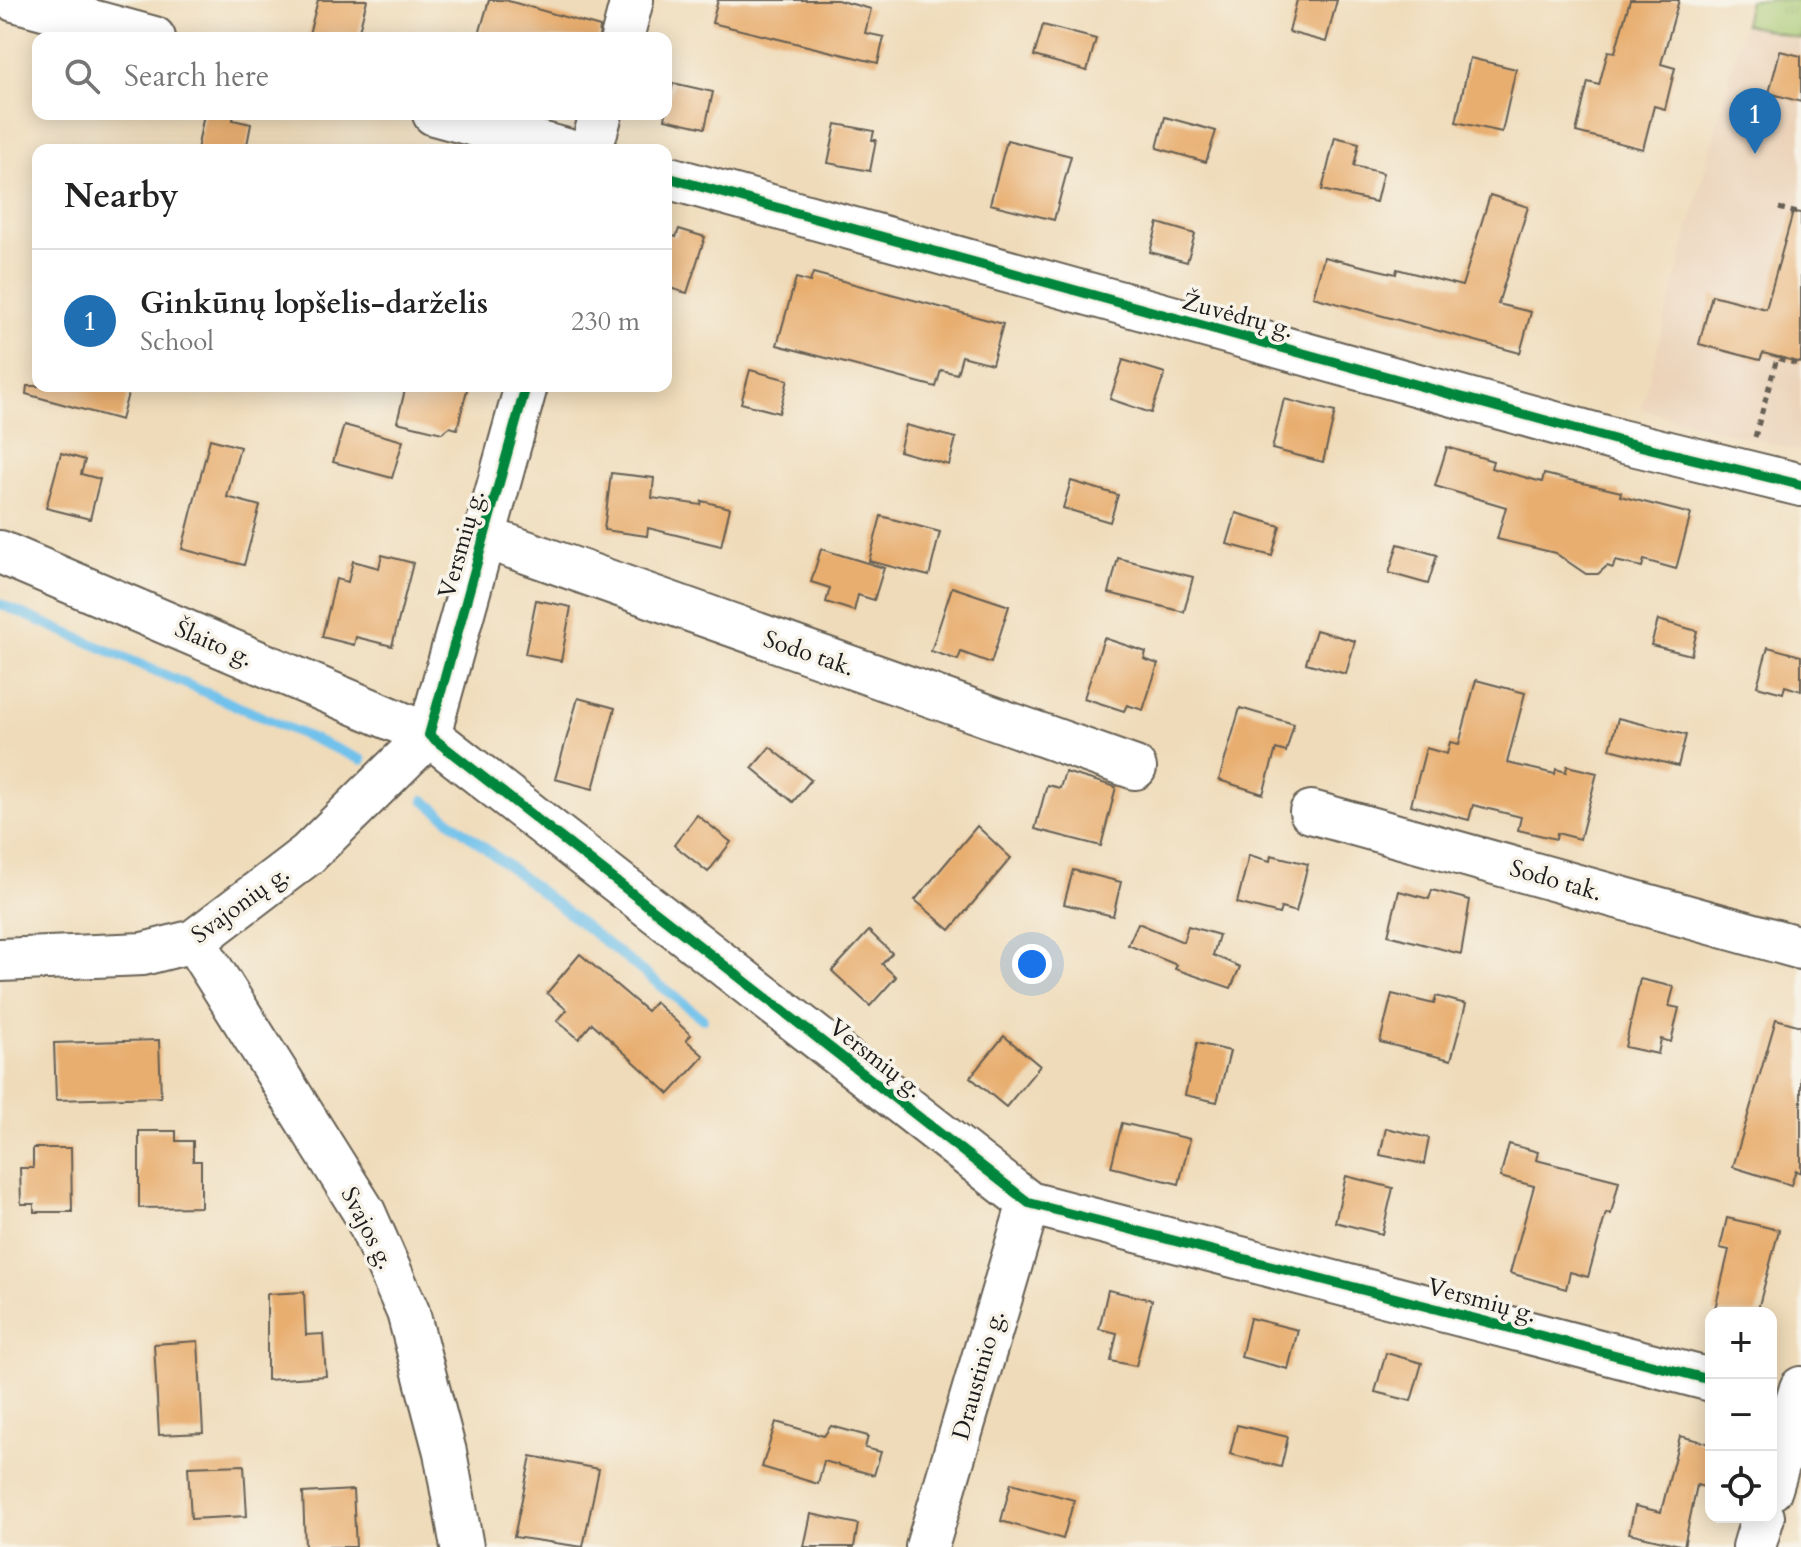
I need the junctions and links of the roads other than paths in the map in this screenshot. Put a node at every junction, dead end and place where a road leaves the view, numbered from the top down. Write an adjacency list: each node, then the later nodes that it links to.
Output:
1 (14, 0): 3 (street)
2 (632, 0): 4 (street)
3 (132, 32)
4 (624, 32)
5 (456, 120): 7 (street)
6 (599, 120): 8 (street)
7 (544, 144)
8 (593, 144)
9 (672, 179): 11 (street, Žuvėdrų g.)
10 (524, 392): 12 (street, Versmių g.)
11 (1801, 485)
12 (484, 537): 14 (street, Versmių g.); 15 (street, Sodo tak.)
13 (0, 552): 14 (street, Šlaito g.)
14 (429, 735): 17 (street, Svajonių g.); 20 (street, Versmių g.)
15 (1135, 768)
16 (1311, 812): 18 (street, Sodo tak.)
17 (194, 941): 19 (street, Svajonių g.); 25 (street, Svajos g.)
18 (1801, 948)
19 (0, 960)
20 (1029, 1203): 21 (street, Versmių g.); 26 (street, Draustinio g.)
21 (1707, 1379)
22 (1792, 1398): 23 (street)
23 (1777, 1463)
24 (1761, 1523): 27 (street)
25 (462, 1547)
26 (927, 1547)
27 (1754, 1547)

